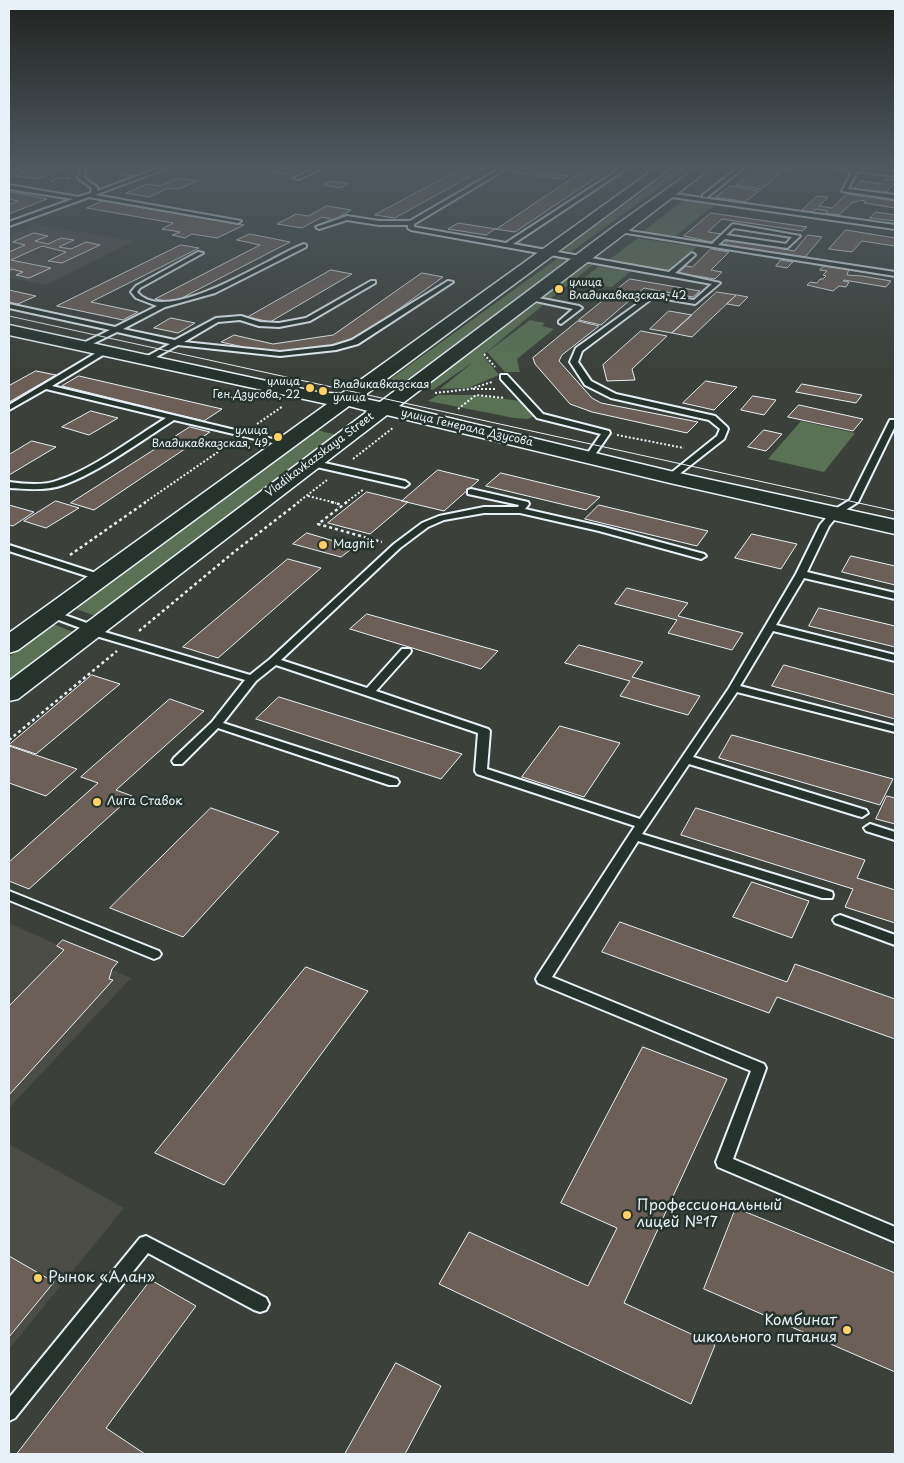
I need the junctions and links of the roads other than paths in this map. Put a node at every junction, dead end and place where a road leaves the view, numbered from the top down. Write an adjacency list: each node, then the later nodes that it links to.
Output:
1 (449, 235): 10 (lane)
2 (522, 235): 10 (lane)
3 (572, 235): 13 (main road)
4 (611, 235): 15 (main road, Vladikavkazskaya Street)
5 (644, 235): 11 (lane)
6 (723, 235): 8 (lane)
7 (792, 235): 8 (lane)
8 (724, 237): 11 (lane)
9 (304, 246): 22 (lane)
10 (506, 246): 13 (lane)
11 (713, 246): 17 (lane)
12 (200, 253): 22 (lane)
13 (547, 254): 15 (lane); 32 (main road)
14 (692, 255): 16 (lane)
15 (580, 259): 16 (lane); 20 (main road, Vladikavkazskaya Street)
16 (670, 274): 40 (lane)
17 (895, 274)
18 (373, 282): 26 (lane)
19 (450, 282): 26 (lane)
20 (528, 298): 23 (lane); 34 (main road, Vladikavkazskaya Street)
21 (9, 306): 25 (lane)
22 (163, 306): 25 (lane)
23 (561, 322)
24 (9, 330): 27 (main road, улица Генерала Дзусова)
25 (115, 330): 26 (lane); 27 (lane)
26 (177, 344): 29 (lane)
27 (82, 347): 28 (main road, улица Генерала Дзусова)
28 (104, 352): 29 (main road, улица Генерала Дзусова); 31 (lane)
29 (145, 361): 32 (main road, улица Генерала Дзусова)
30 (504, 378): 38 (lane)
31 (46, 387): 33 (lane); 35 (lane)
32 (345, 400): 34 (main road, улица Генерала Дзусова); 37 (main road)
33 (9, 408)
34 (390, 416): 38 (main road, улица Генерала Дзусова); 39 (main road, Vladikavkazskaya Street)
35 (172, 418): 37 (lane); 42 (lane)
36 (893, 422): 45 (lane)
37 (285, 444): 50 (main road)
38 (589, 457): 40 (main road, улица Генерала Дзусова)
39 (311, 463): 41 (lane); 54 (main road, Vladikavkazskaya Street)
40 (670, 477): 45 (main road, улица Генерала Дзусова)
41 (405, 484)
42 (9, 485)
43 (471, 492): 44 (lane)
44 (520, 510): 48 (lane); 58 (lane)
45 (835, 513): 46 (main road, улица Генерала Дзусова); 49 (lane)
46 (895, 527)
47 (9, 548): 50 (lane)
48 (701, 556)
49 (801, 574): 51 (lane); 53 (lane)
50 (102, 578): 52 (main road)
51 (895, 596)
52 (52, 614): 54 (lane); 55 (main road)
53 (771, 627): 57 (lane); 60 (lane)
54 (92, 630): 59 (lane); 61 (main road, Vladikavkazskaya Street)
55 (12, 640)
56 (406, 651): 62 (lane)
57 (895, 658)
58 (274, 661): 59 (lane); 62 (lane)
59 (252, 679): 63 (lane)
60 (734, 688): 64 (lane); 65 (lane)
61 (9, 693)
62 (369, 693): 69 (lane)
63 (216, 724): 66 (lane); 67 (lane)
64 (895, 729)
65 (686, 759): 68 (lane); 69 (lane)
66 (178, 761)
67 (393, 782)
68 (862, 813)
69 (643, 824): 71 (lane)
70 (870, 828): 72 (lane)
71 (635, 836): 74 (lane); 78 (lane)
72 (895, 836)
73 (9, 895): 77 (lane)
74 (827, 895)
75 (840, 920): 76 (lane)
76 (895, 940)
77 (154, 954)
78 (895, 1235)
79 (260, 1304): 80 (lane)
80 (9, 1412)

